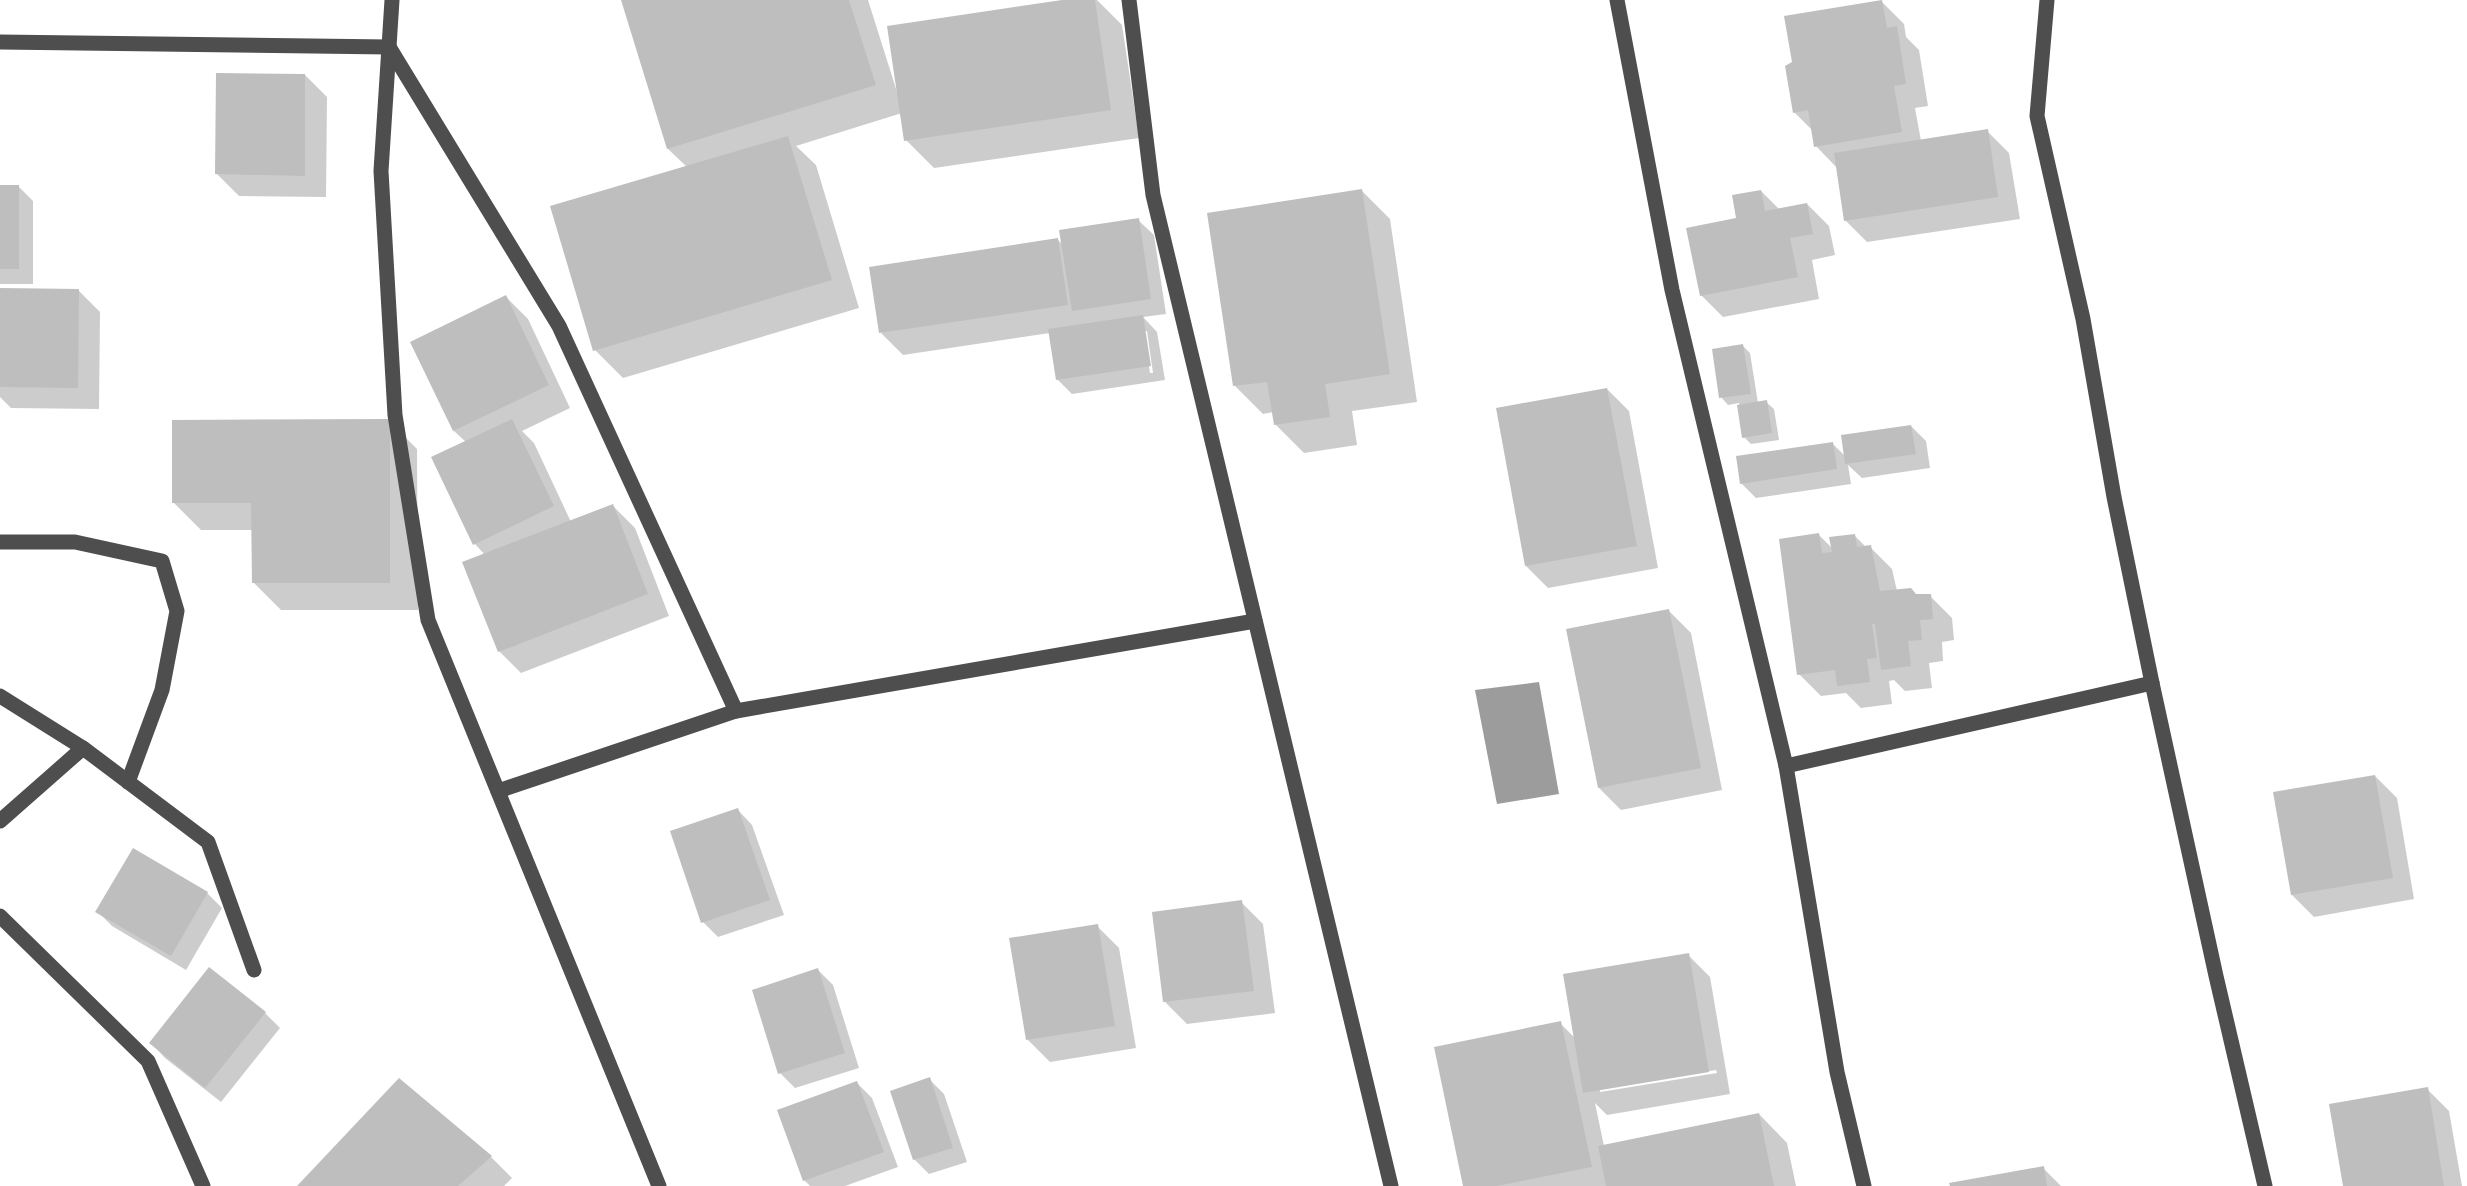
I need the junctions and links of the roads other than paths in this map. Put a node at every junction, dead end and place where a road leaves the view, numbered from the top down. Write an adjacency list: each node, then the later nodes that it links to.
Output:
1 (392, 0): 6 (street)
2 (1129, 0): 8 (street)
3 (1617, 0): 13 (street)
4 (2047, 0): 9 (street)
5 (0, 42): 6 (street)
6 (389, 47): 11 (street); 15 (street)
7 (0, 542): 14 (street)
8 (1255, 621): 11 (street); 21 (street)
9 (2152, 683): 13 (street); 23 (street)
10 (0, 696): 12 (street)
11 (736, 711): 15 (street)
12 (83, 748): 14 (street); 16 (street)
13 (1786, 766): 22 (street)
14 (128, 782): 18 (street)
15 (498, 791): 20 (street)
16 (0, 820)
17 (0, 916): 19 (street)
18 (254, 970)
19 (203, 1186)
20 (659, 1186)
21 (1391, 1186)
22 (1864, 1186)
23 (2265, 1186)

